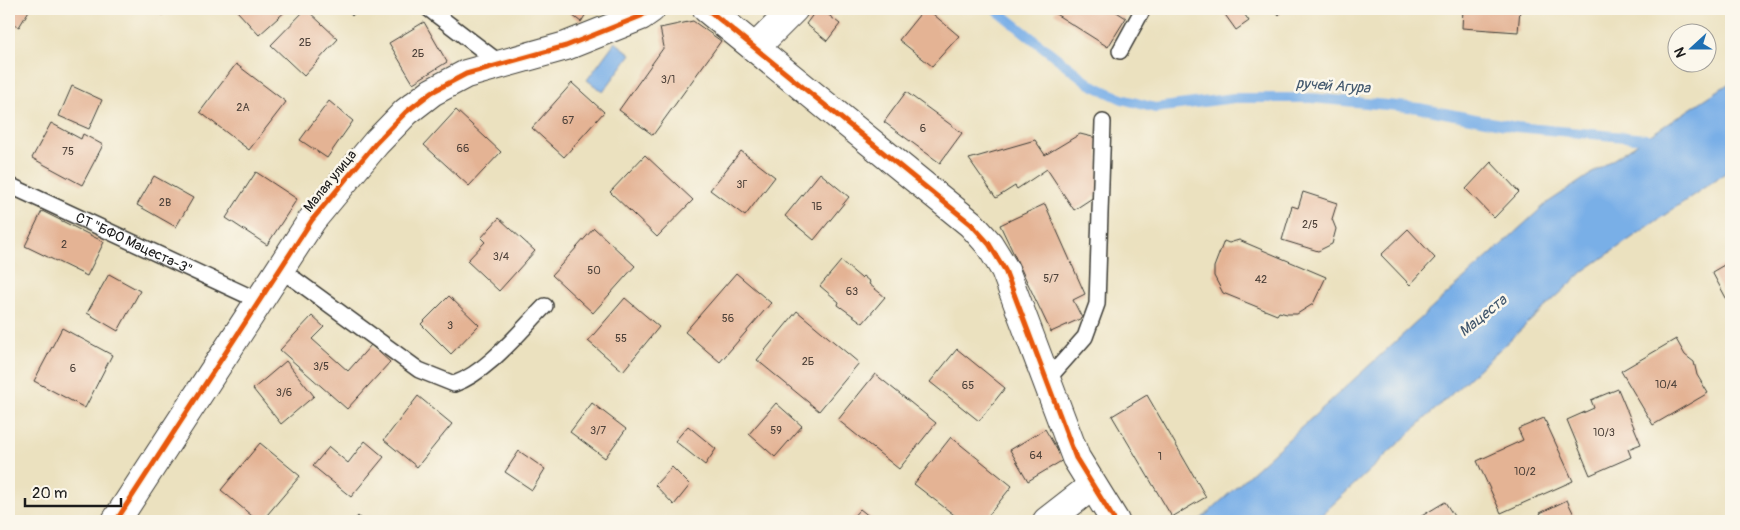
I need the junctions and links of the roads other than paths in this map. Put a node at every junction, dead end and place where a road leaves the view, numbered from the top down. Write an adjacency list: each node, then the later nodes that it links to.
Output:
1 (429, 9): 8 (lane)
2 (651, 9): 8 (street, Малая улица)
3 (707, 9): 6 (street)
4 (794, 9): 6 (street)
5 (1143, 9): 7 (lane)
6 (755, 48): 14 (street)
7 (1120, 51)
8 (501, 64): 11 (street, Малая улица)
9 (1103, 122): 14 (lane)
10 (9, 185): 12 (lane, СТ "БФО Мацеста-3")
11 (279, 270): 12 (street, Малая улица); 13 (lane)
12 (259, 301): 16 (street, Малая улица)
13 (545, 306)
14 (1046, 381): 15 (street)
15 (1092, 486): 17 (street); 18 (street)
16 (116, 521)
17 (1047, 521)
18 (1115, 521)

